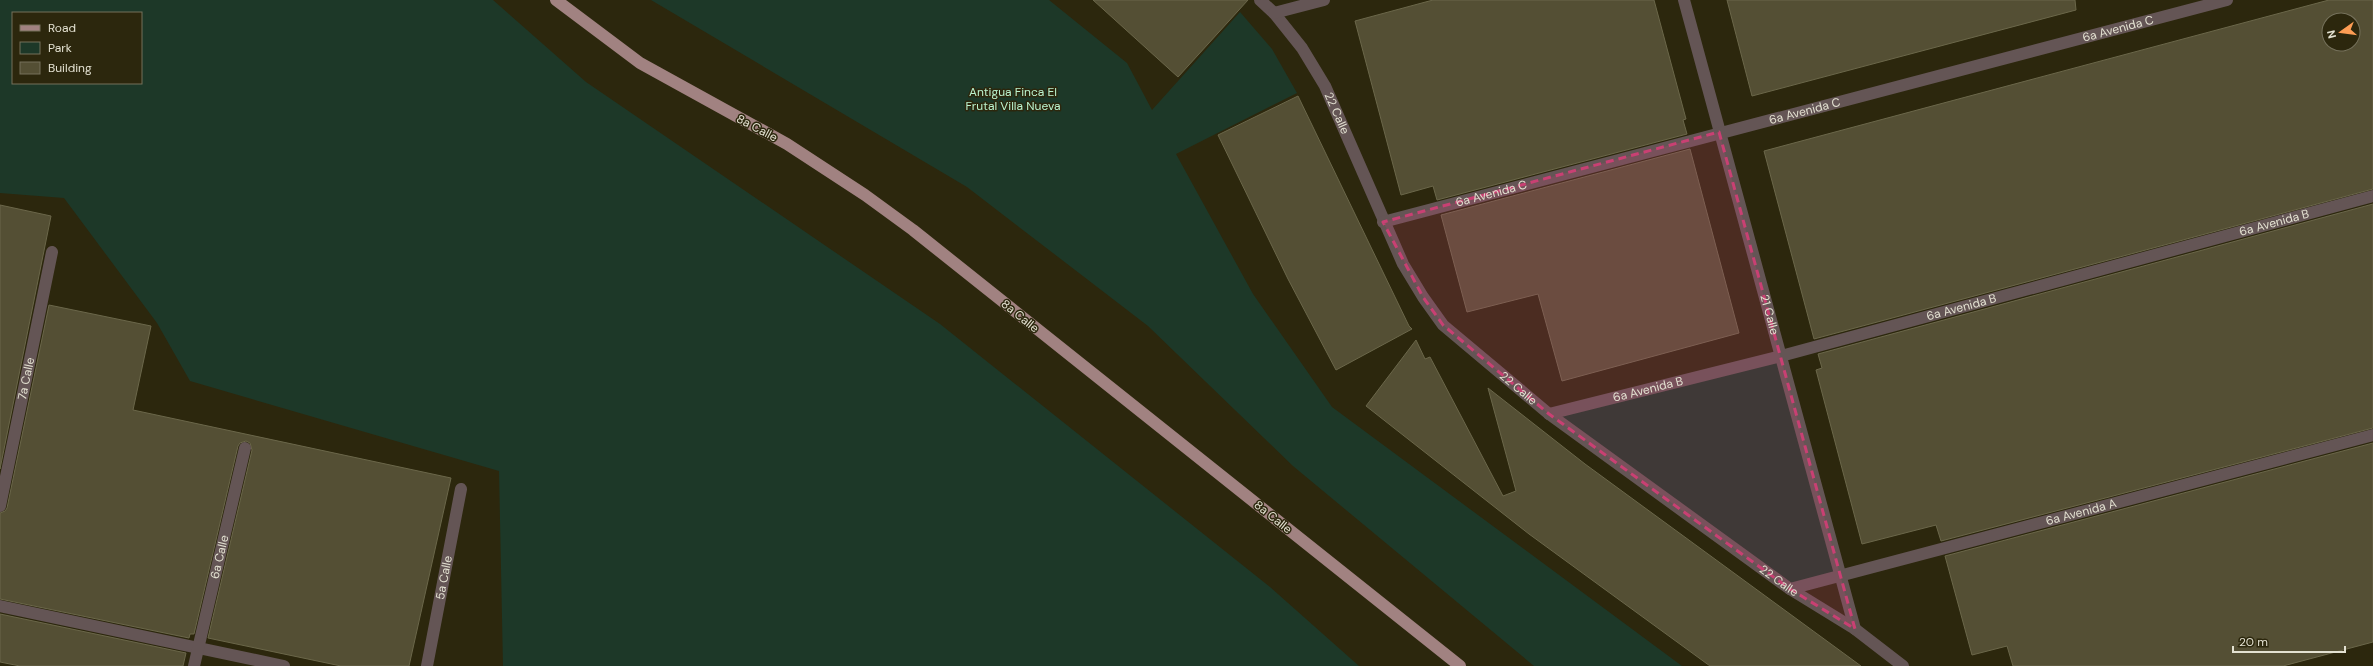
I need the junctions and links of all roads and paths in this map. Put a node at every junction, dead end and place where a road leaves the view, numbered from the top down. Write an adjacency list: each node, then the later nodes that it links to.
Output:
1 (556, 0): 25 (main road, 8a Calle)
2 (1260, 0): 6 (street, 22 Calle)
3 (1324, 0): 6 (street)
4 (1684, 0): 7 (street, 21 Calle)
5 (2226, 0): 7 (street, 6a Avenida C)
6 (1274, 13): 9 (street, 22 Calle)
7 (1719, 132): 9 (street, 6a Avenida C); 11 (street, 21 Calle)
8 (2373, 196): 11 (street, 6a Avenida B)
9 (1383, 222): 12 (street, 22 Calle)
10 (52, 252): 16 (street, 7a Calle)
11 (1781, 356): 12 (street, 6a Avenida B); 17 (street, 21 Calle)
12 (1549, 414): 18 (street, 22 Calle)
13 (2373, 435): 17 (street, 6a Avenida A)
14 (245, 448): 21 (street, 6a Calle)
15 (461, 489): 24 (street, 5a Calle)
16 (0, 506)
17 (1841, 575): 18 (street, 6a Avenida A); 20 (street, 21 Calle)
18 (1790, 589): 20 (street, 22 Calle)
19 (0, 606): 21 (street)
20 (1855, 629): 26 (street, 22 Calle)
21 (198, 648): 22 (street, 6a Calle); 23 (street)
22 (194, 666)
23 (284, 666)
24 (427, 666)
25 (1460, 666)
26 (1903, 666)

